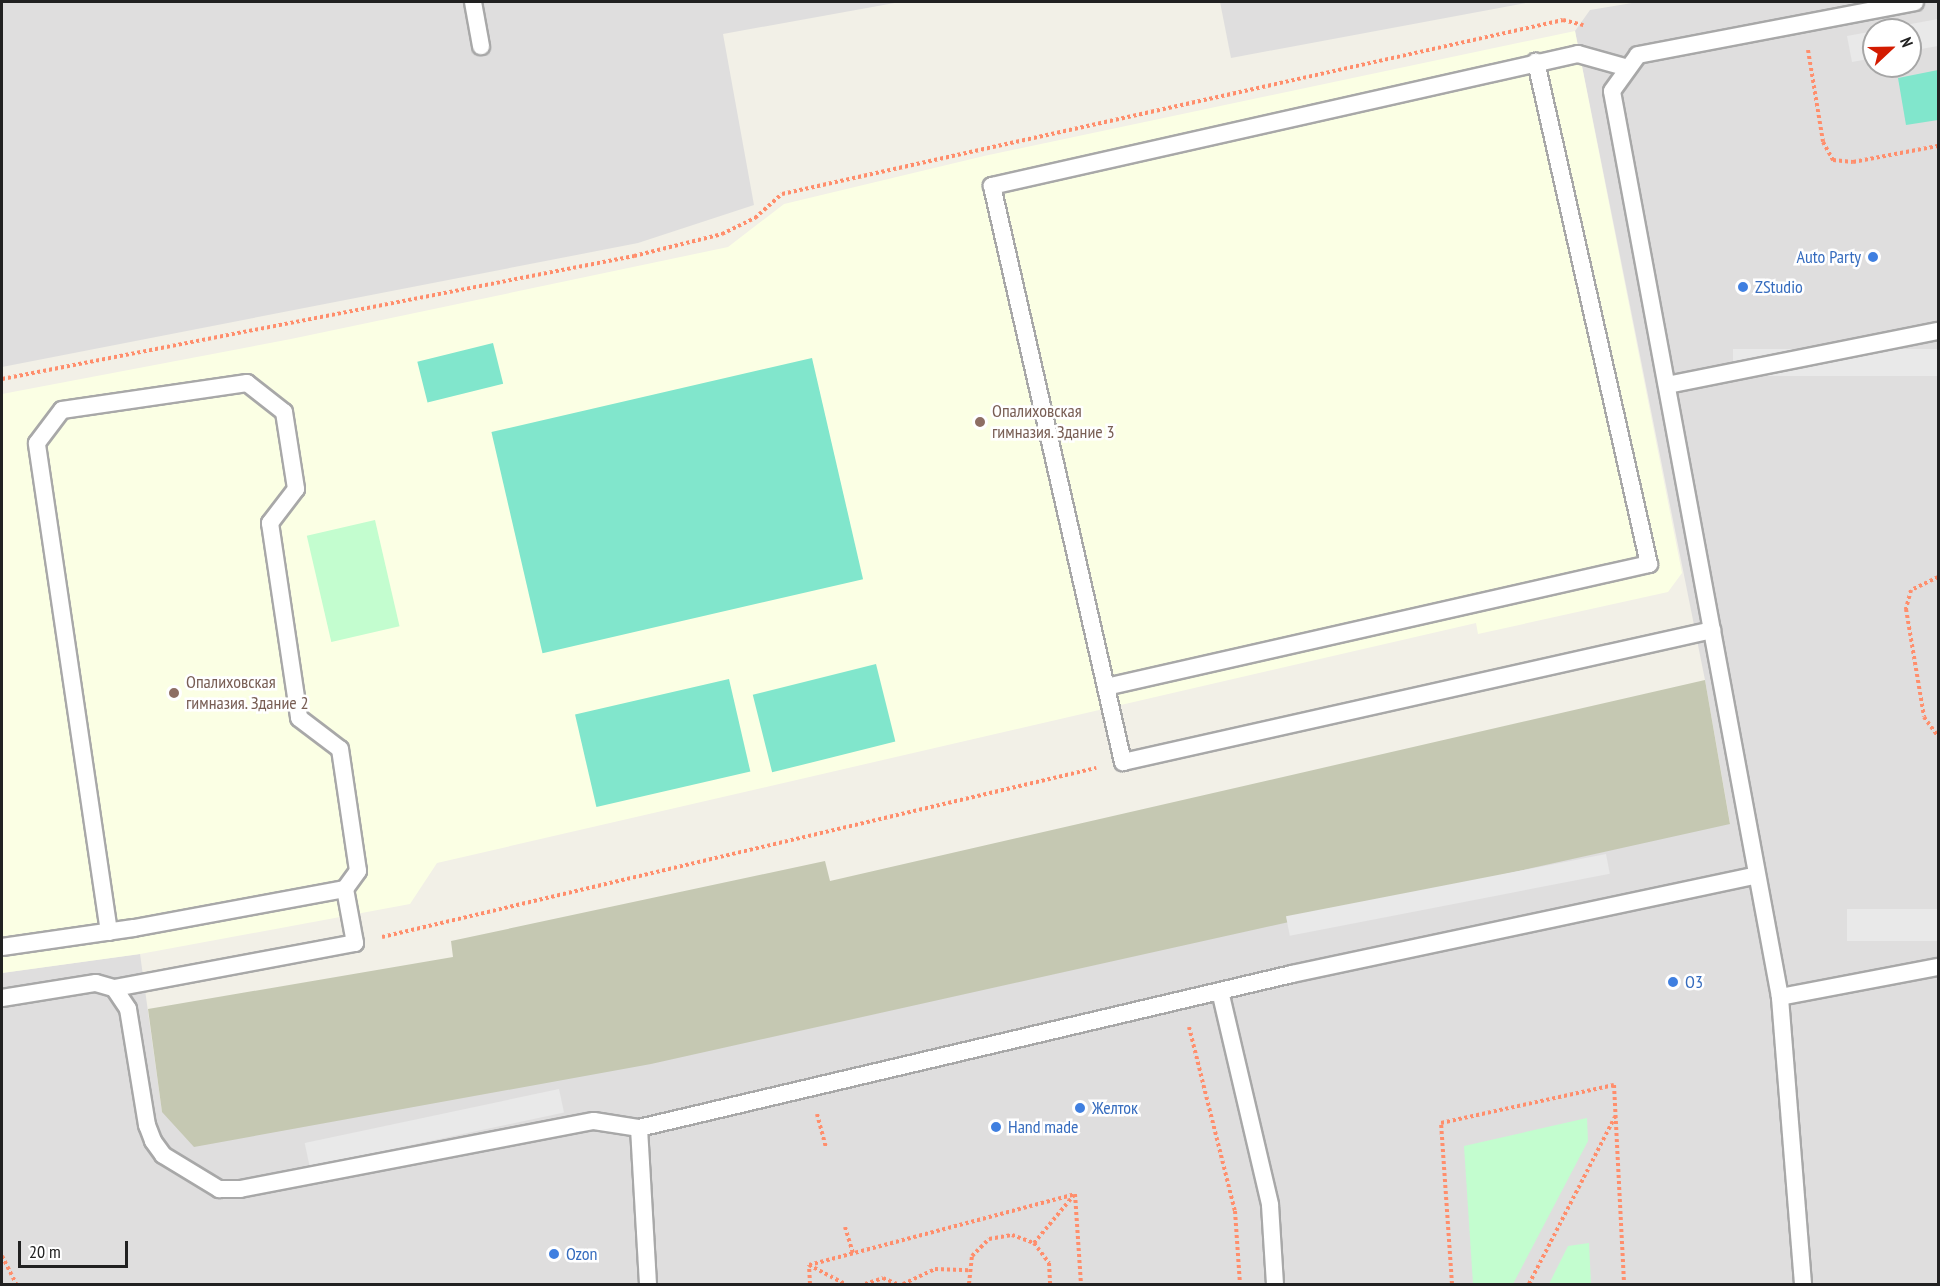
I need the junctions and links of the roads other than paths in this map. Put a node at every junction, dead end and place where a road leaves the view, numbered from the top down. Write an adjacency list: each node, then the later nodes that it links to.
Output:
1 (473, 2): 3 (lane)
2 (1915, 2): 5 (lane)
3 (481, 46)
4 (1536, 62): 5 (lane); 9 (lane); 9 (lane)
5 (1628, 68): 7 (lane)
6 (1938, 331): 7 (lane)
7 (1667, 385): 8 (lane)
8 (1712, 630): 9 (lane); 10 (lane)
9 (1106, 687)
10 (1757, 875): 16 (lane); 17 (lane)
11 (345, 890): 12 (lane); 12 (lane); 15 (lane)
12 (109, 932): 13 (lane)
13 (2, 947)
14 (1938, 967): 17 (lane)
15 (114, 988): 18 (lane); 19 (lane)
16 (1220, 991): 19 (lane); 21 (lane)
17 (1780, 997): 22 (lane)
18 (2, 999)
19 (639, 1128): 20 (lane)
20 (648, 1284)
21 (1275, 1284)
22 (1803, 1284)

